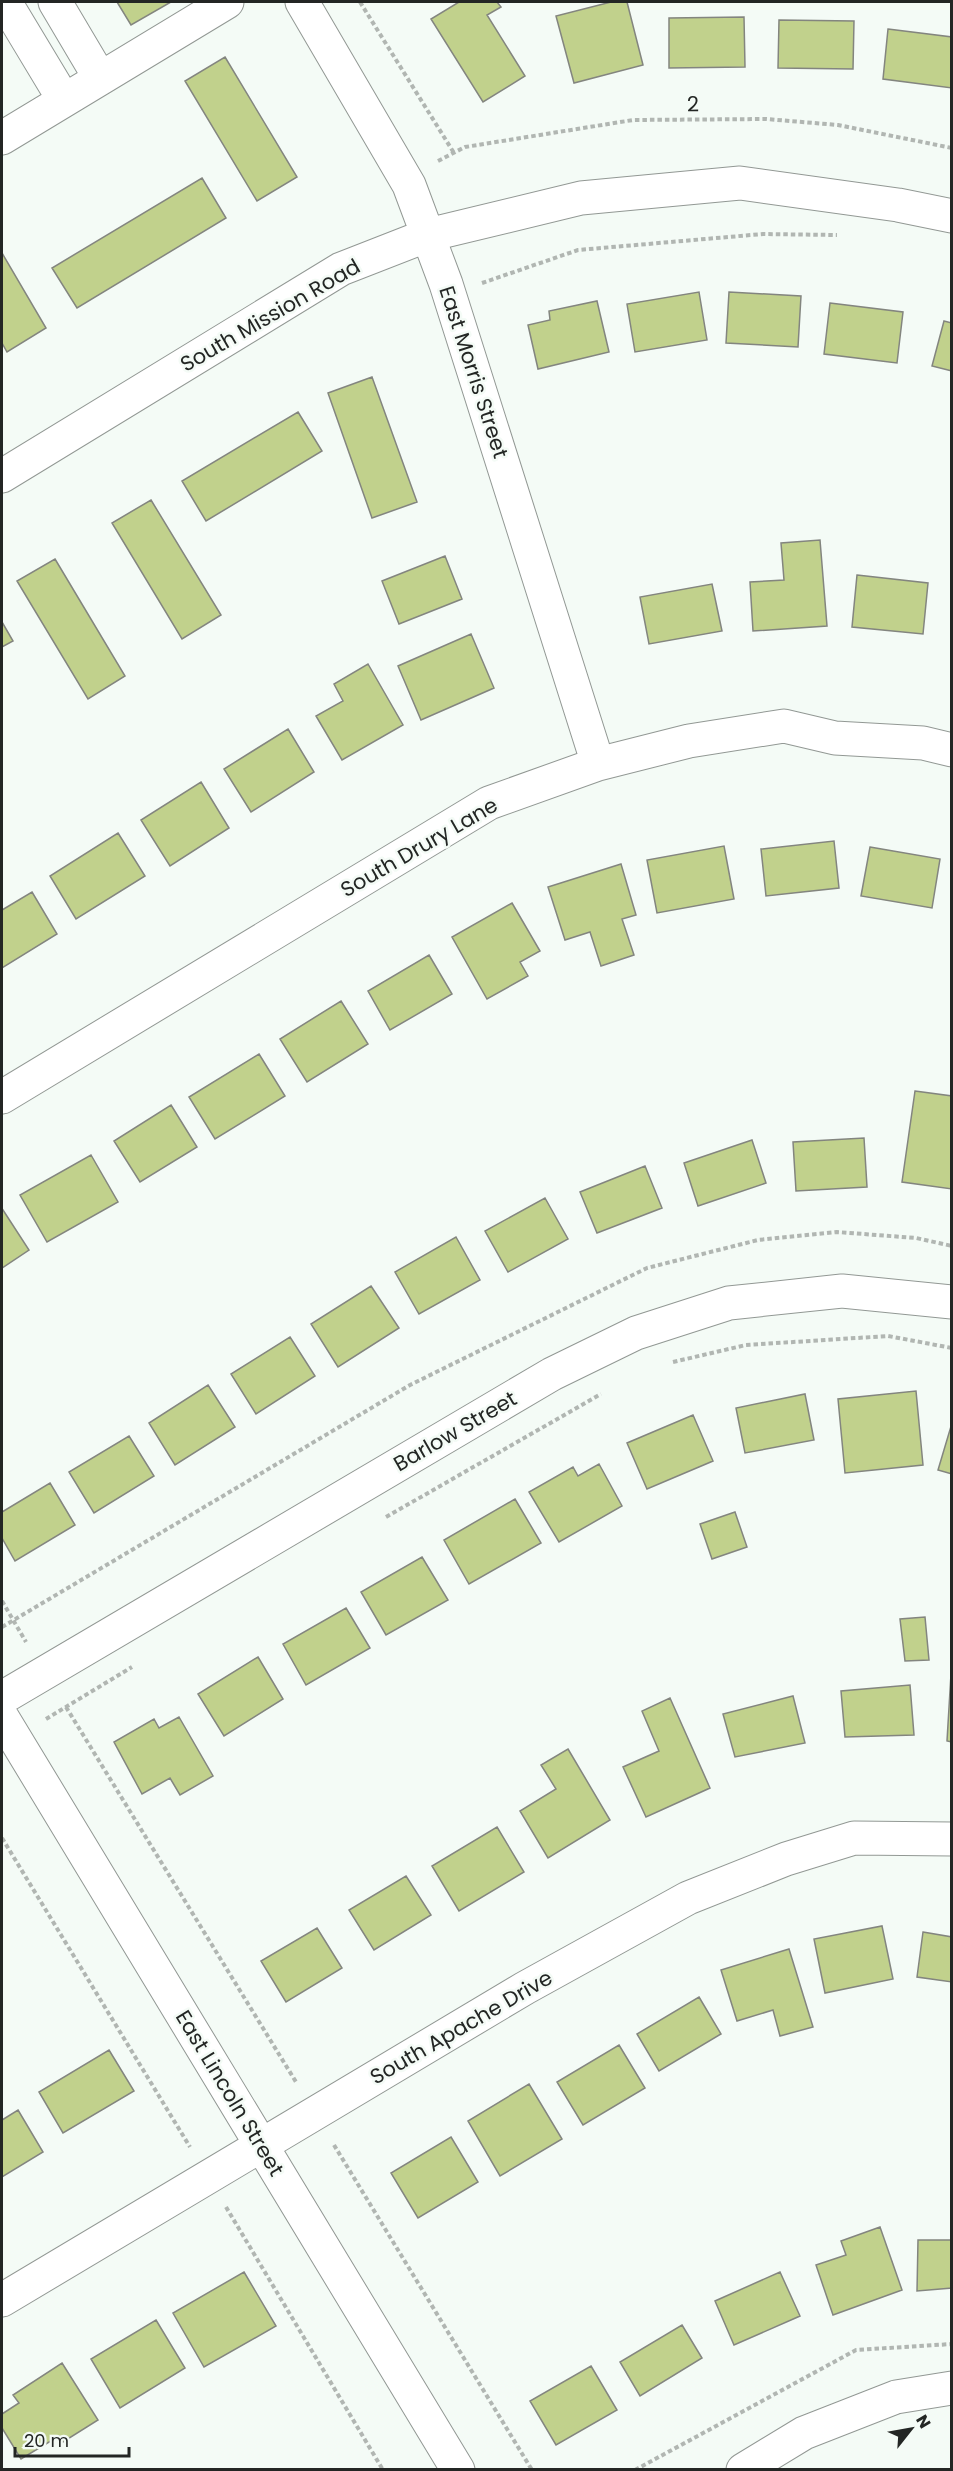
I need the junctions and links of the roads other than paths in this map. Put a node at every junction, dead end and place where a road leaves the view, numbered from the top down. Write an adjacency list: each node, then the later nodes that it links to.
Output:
1 (6, 2): 6 (street)
2 (55, 2): 5 (street)
3 (227, 2): 5 (street)
4 (302, 2): 9 (street, East Morris Street)
5 (100, 78): 6 (street)
6 (64, 100): 7 (street)
7 (2, 138)
8 (951, 216): 9 (street, South Mission Road)
9 (428, 234): 10 (street, South Mission Road); 12 (street, East Morris Street)
10 (2, 476)
11 (951, 750): 12 (street, South Drury Lane)
12 (598, 764): 13 (street, South Drury Lane)
13 (2, 1096)
14 (951, 1302): 15 (street, Barlow Street)
15 (2, 1698)
16 (8, 1727): 18 (street, East Lincoln Street)
17 (951, 1839): 18 (street, South Apache Drive)
18 (262, 2145): 19 (street, South Apache Drive); 21 (street, East Lincoln Street)
19 (2, 2300)
20 (951, 2388): 22 (street)
21 (458, 2469)
22 (743, 2469)

